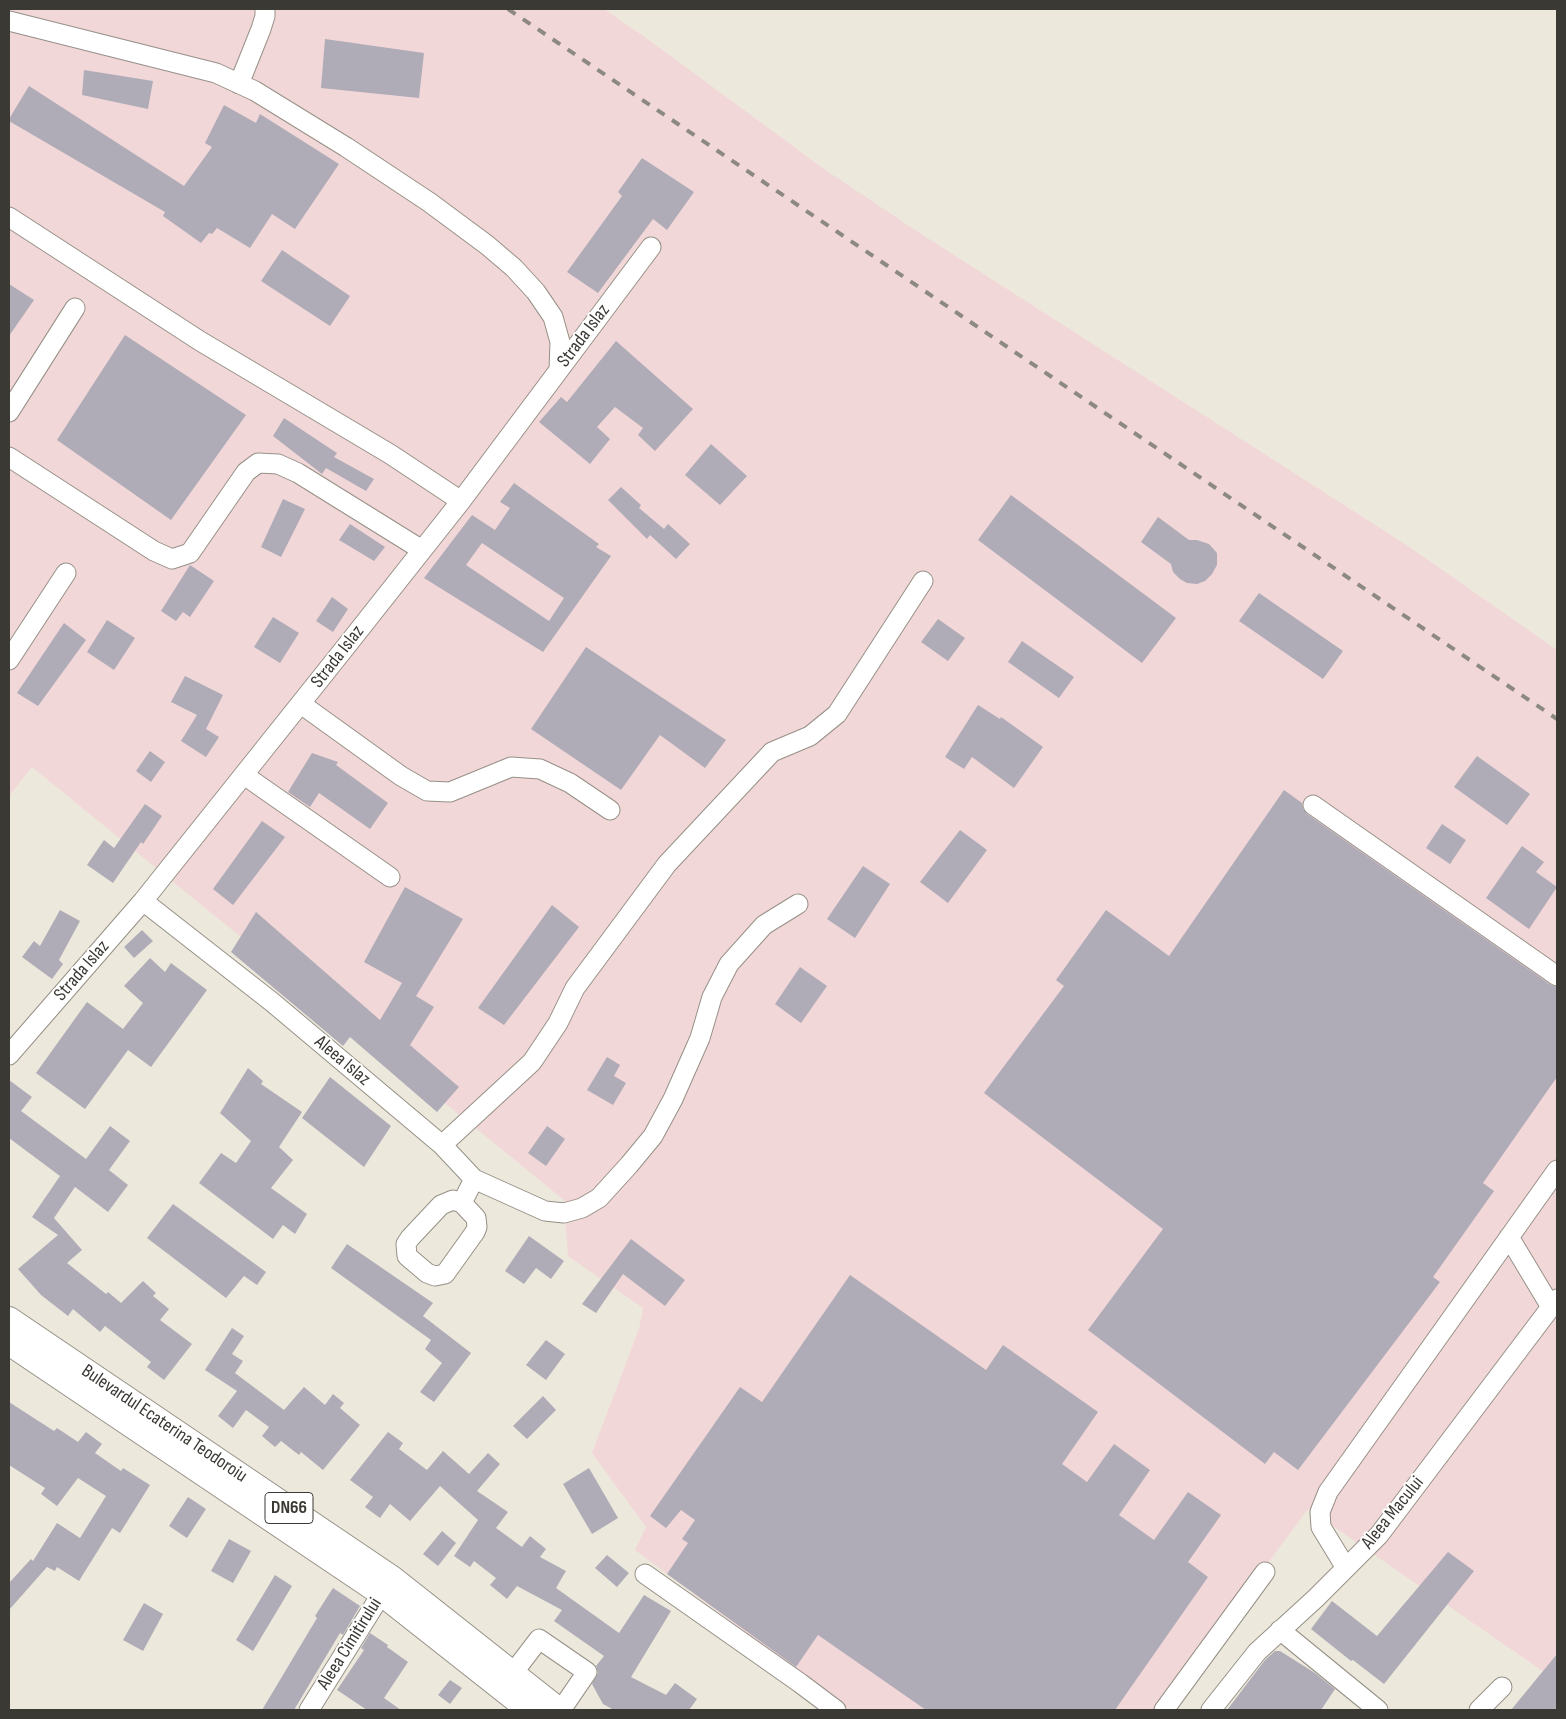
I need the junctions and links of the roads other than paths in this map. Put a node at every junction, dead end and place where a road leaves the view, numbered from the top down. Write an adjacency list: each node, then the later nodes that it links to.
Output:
1 (265, 9): 3 (street)
2 (9, 22): 3 (street)
3 (238, 84): 7 (street)
4 (9, 217): 10 (street)
5 (650, 247): 7 (street, Strada Islaz)
6 (75, 308): 8 (street)
7 (559, 370): 10 (street, Strada Islaz)
8 (9, 412)
9 (9, 457): 11 (street)
10 (460, 501): 11 (street, Strada Islaz)
11 (422, 550): 15 (street, Strada Islaz)
12 (66, 573): 14 (street)
13 (923, 581): 24 (street)
14 (9, 660)
15 (301, 704): 16 (street, Strada Islaz); 18 (street)
16 (244, 775): 19 (street); 20 (street, Strada Islaz)
17 (1313, 805): 22 (street)
18 (610, 810)
19 (390, 877)
20 (143, 901): 23 (street, Strada Islaz); 24 (street, Aleea Islaz)
21 (798, 904): 26 (street, Aleea Islaz)
22 (1557, 976)
23 (9, 1055)
24 (442, 1145): 26 (street, Aleea Islaz)
25 (1557, 1170): 28 (street)
26 (474, 1179): 27 (street)
27 (462, 1203)
28 (1509, 1237): 29 (street); 32 (street)
29 (1554, 1303): 32 (street, Aleea Macului)
30 (9, 1319): 35 (main road, Bulevardul Ecaterina Teodoroiu / DN66)
31 (9, 1343): 35 (main road, Bulevardul Ecaterina Teodoroiu)
32 (1346, 1568): 36 (street, Aleea Macului)
33 (1265, 1572): 43 (street)
34 (645, 1574): 42 (street)
35 (387, 1586): 37 (main road, Bulevardul Ecaterina Teodoroiu / DN66); 40 (street, Aleea Cimitirului); 41 (main road, Bulevardul Ecaterina Teodoroiu)
36 (1280, 1630): 44 (street, Aleea Macului); 45 (street)
37 (513, 1673): 39 (main road, Bulevardul Ecaterina Teodoroiu / DN66); 39 (street)
38 (1502, 1687): 46 (street)
39 (556, 1709)
40 (308, 1710)
41 (528, 1710)
42 (836, 1710)
43 (1164, 1710)
44 (1211, 1710)
45 (1378, 1710)
46 (1479, 1710)

